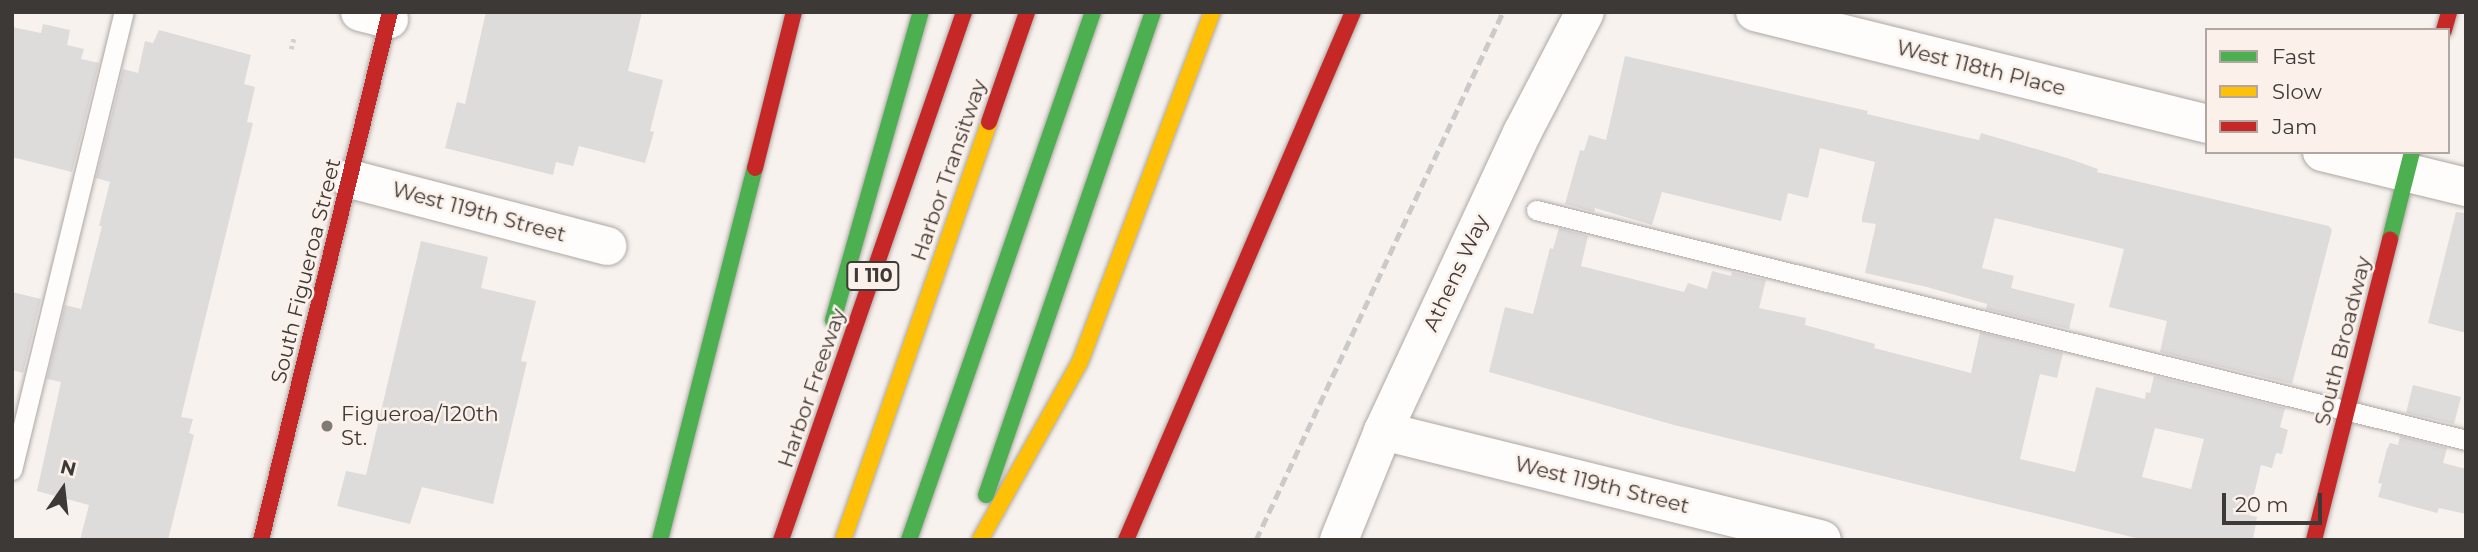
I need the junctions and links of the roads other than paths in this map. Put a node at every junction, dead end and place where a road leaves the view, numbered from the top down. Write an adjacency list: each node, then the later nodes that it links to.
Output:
1 (124, 12): 27 (lane)
2 (794, 12): 22 (main road)
3 (921, 12): 21 (main road)
4 (964, 12): 31 (main road, Harbor Freeway / I 110)
5 (1027, 12): 32 (main road, Harbor Transitway)
6 (1093, 12): 33 (main road)
7 (1153, 12): 34 (main road)
8 (1212, 12): 35 (main road)
9 (1353, 12): 36 (main road)
10 (1585, 12): 24 (street, Athens Way)
11 (1755, 12): 14 (street, West 118th Place)
12 (380, 15): 17 (main road, South Figueroa Street)
13 (770, 40): 22 (main road)
14 (2205, 124)
15 (2339, 154): 16 (street)
16 (2409, 162): 18 (street); 23 (main road, South Broadway)
17 (350, 179): 20 (street, West 119th Street); 28 (main road, South Figueroa Street)
18 (2466, 187)
19 (1536, 211): 23 (lane)
20 (607, 246)
21 (827, 342)
22 (700, 382): 29 (main road)
23 (2347, 410): 26 (lane); 39 (main road, South Broadway)
24 (1383, 431): 37 (street, Athens Way); 38 (street, West 119th Street)
25 (800, 434): 30 (main road)
26 (2466, 440)
27 (12, 470)
28 (261, 540)
29 (660, 540)
30 (770, 540)
31 (781, 540)
32 (843, 540)
33 (909, 540)
34 (971, 540)
35 (980, 540)
36 (1126, 540)
37 (1339, 540)
38 (1822, 540)
39 (2314, 540)

